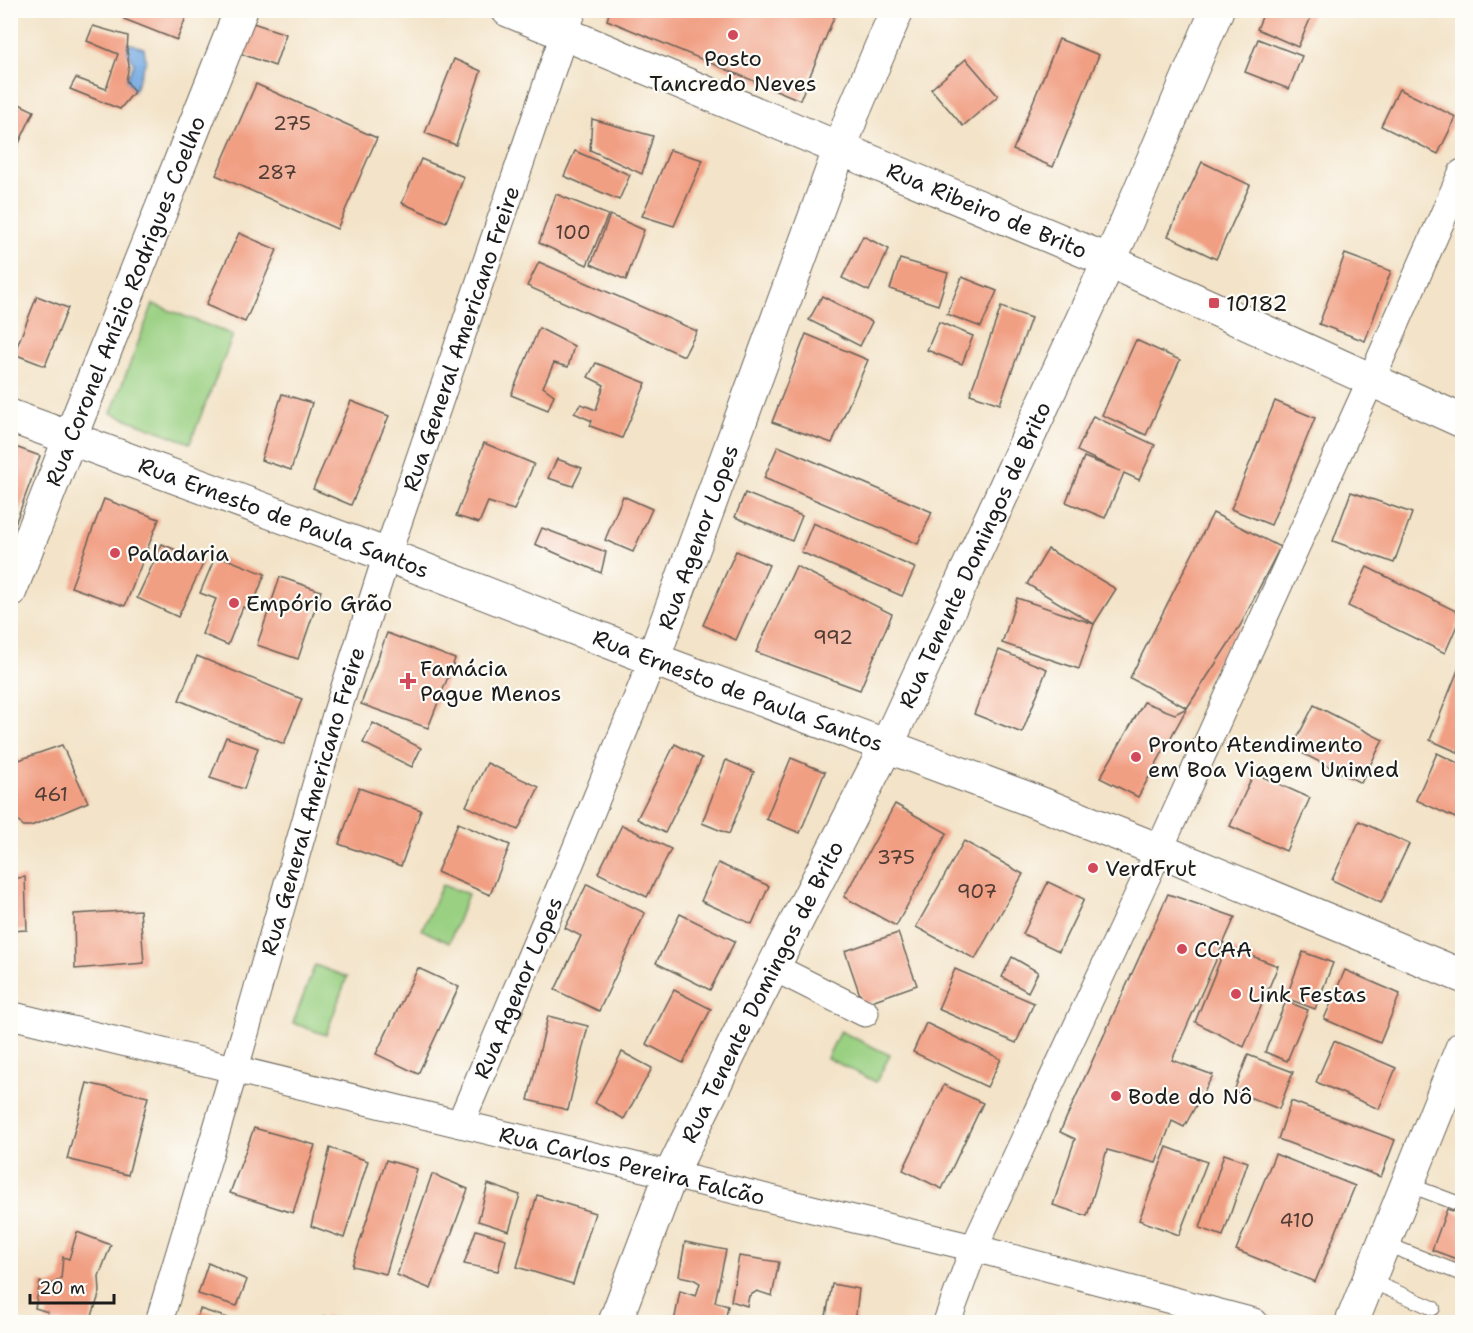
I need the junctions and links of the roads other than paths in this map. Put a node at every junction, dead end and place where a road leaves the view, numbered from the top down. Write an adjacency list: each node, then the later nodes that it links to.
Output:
1 (241, 10): 12 (street, Rua Coronel Anízio Rodrigues Coelho)
2 (508, 10): 5 (street, Rua Ribeiro de Brito)
3 (897, 10): 6 (street, Rua Agenor Lopes)
4 (1217, 10): 8 (street, Rua Tenente Domingos de Brito)
5 (569, 22): 6 (street, Rua Ribeiro de Brito); 13 (street, Rua General Americano Freire)
6 (840, 149): 8 (street, Rua Ribeiro de Brito); 15 (street, Rua Agenor Lopes)
7 (1462, 173): 9 (street)
8 (1109, 261): 9 (street, Rua Ribeiro de Brito); 16 (street, Rua Tenente Domingos de Brito)
9 (1371, 380): 11 (street, Rua Ribeiro de Brito); 17 (street)
10 (10, 416): 12 (street, Rua Ernesto de Paula Santos)
11 (1462, 421)
12 (70, 438): 13 (street, Rua Ernesto de Paula Santos); 14 (street, Rua Coronel Anízio Rodrigues Coelho)
13 (387, 555): 15 (street, Rua Ernesto de Paula Santos); 23 (street, Rua General Americano Freire)
14 (10, 591)
15 (653, 659): 16 (street, Rua Ernesto de Paula Santos); 24 (street, Rua Agenor Lopes)
16 (887, 745): 17 (street, Rua Ernesto de Paula Santos); 18 (street, Rua Tenente Domingos de Brito)
17 (1159, 849): 19 (street, Rua Ernesto de Paula Santos); 29 (street)
18 (773, 967): 20 (street); 25 (street, Rua Tenente Domingos de Brito)
19 (1462, 976)
20 (865, 1014)
21 (10, 1015): 23 (street, Rua Carlos Pereira Falcão)
22 (1462, 1048): 26 (street)
23 (235, 1068): 24 (street, Rua Carlos Pereira Falcão); 33 (street, Rua General Americano Freire)
24 (460, 1124): 25 (street, Rua Carlos Pereira Falcão)
25 (671, 1174): 29 (street, Rua Carlos Pereira Falcão); 34 (street, Rua Tenente Domingos de Brito)
26 (1407, 1184): 27 (lane); 28 (street)
27 (1462, 1205)
28 (1383, 1243): 30 (lane); 31 (street)
29 (974, 1248): 35 (street); 36 (street, Rua Carlos Pereira Falcão)
30 (1462, 1274)
31 (1368, 1280): 32 (lane); 37 (street)
32 (1433, 1308)
33 (159, 1323)
34 (615, 1323)
35 (947, 1323)
36 (1254, 1323)
37 (1352, 1323)

